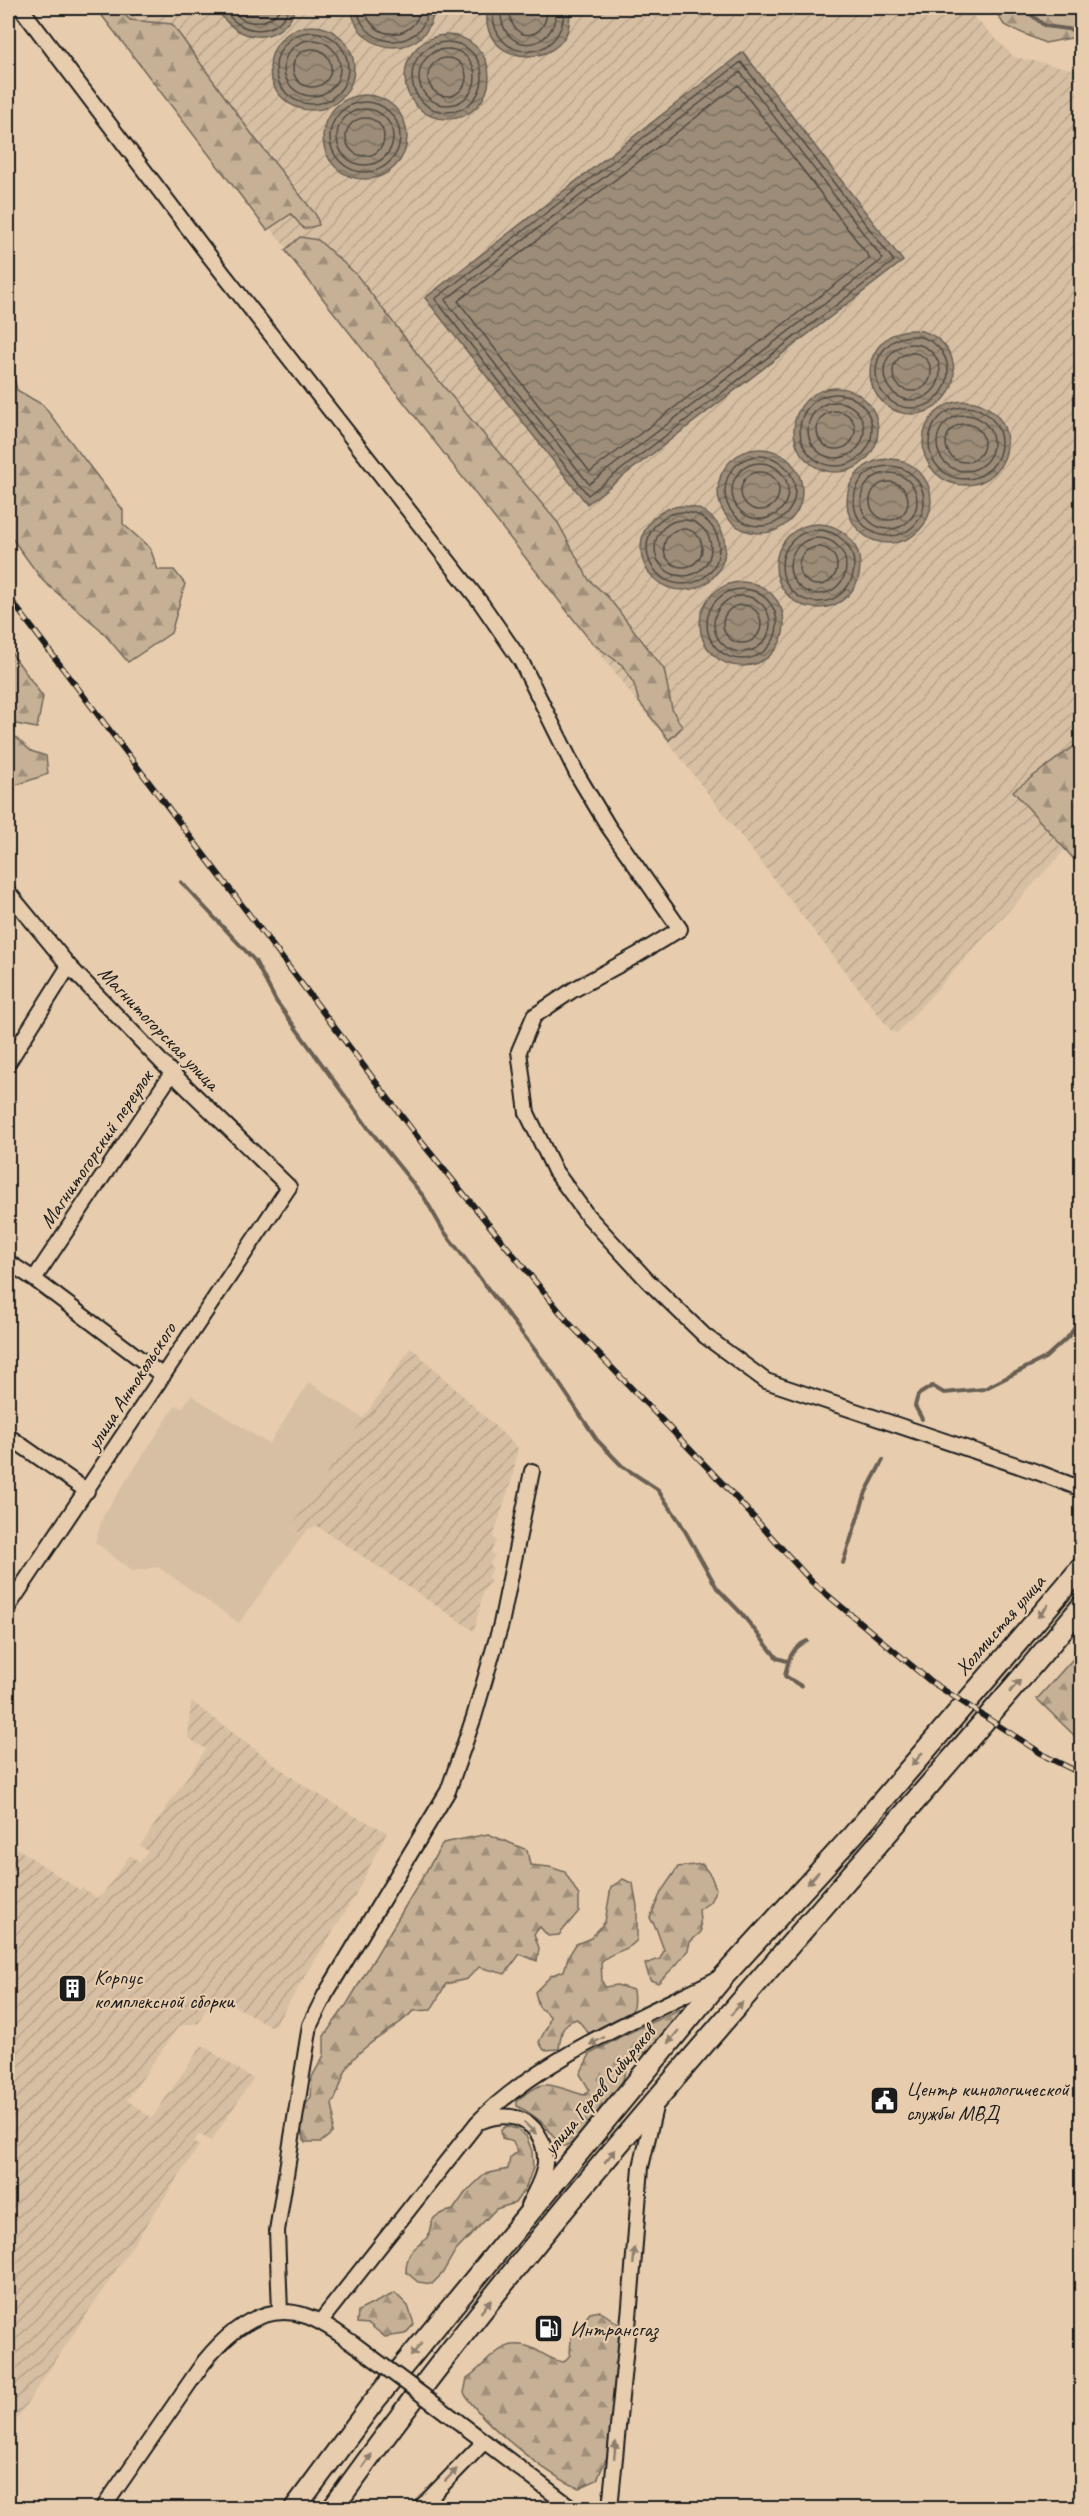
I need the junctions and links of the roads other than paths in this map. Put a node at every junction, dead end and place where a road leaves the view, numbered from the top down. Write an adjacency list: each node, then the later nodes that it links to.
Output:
1 (21, 8): 12 (street)
2 (8, 892): 3 (street, Магнитогорская улица)
3 (69, 966): 4 (street); 5 (street, Магнитогорская улица)
4 (8, 1063)
5 (172, 1073): 6 (street, Магнитогорская улица); 8 (street, Магнитогорский переулок)
6 (289, 1187): 9 (street, улица Антокольского)
7 (8, 1262): 8 (street)
8 (34, 1280): 9 (street)
9 (163, 1376): 13 (street, улица Антокольского)
10 (8, 1436): 13 (street)
11 (532, 1471): 22 (street)
12 (1082, 1490)
13 (87, 1491): 16 (street, улица Антокольского)
14 (1082, 1567): 17 (highway, Холмистая улица, one-way to 17)
15 (1082, 1606): 19 (highway, one-way to 15)
16 (8, 1607)
17 (955, 1715): 18 (highway, улица Героев Сибиряков, one-way to 18)
18 (724, 1976): 20 (street, one-way to 20); 21 (highway, улица Героев Сибиряков, one-way to 21)
19 (656, 2102): 27 (highway, one-way to 19); 30 (street, one-way to 19)
20 (477, 2123): 21 (street, one-way to 21); 23 (street)
21 (521, 2221): 26 (highway, улица Героев Сибиряков, one-way to 26)
22 (280, 2312): 23 (street); 25 (street)
23 (320, 2322): 24 (street, bridge)
24 (484, 2442): 28 (street, one-way to 24); 29 (street)
25 (103, 2508)
26 (296, 2508)
27 (333, 2508)
28 (420, 2508)
29 (572, 2508)
30 (609, 2508)

